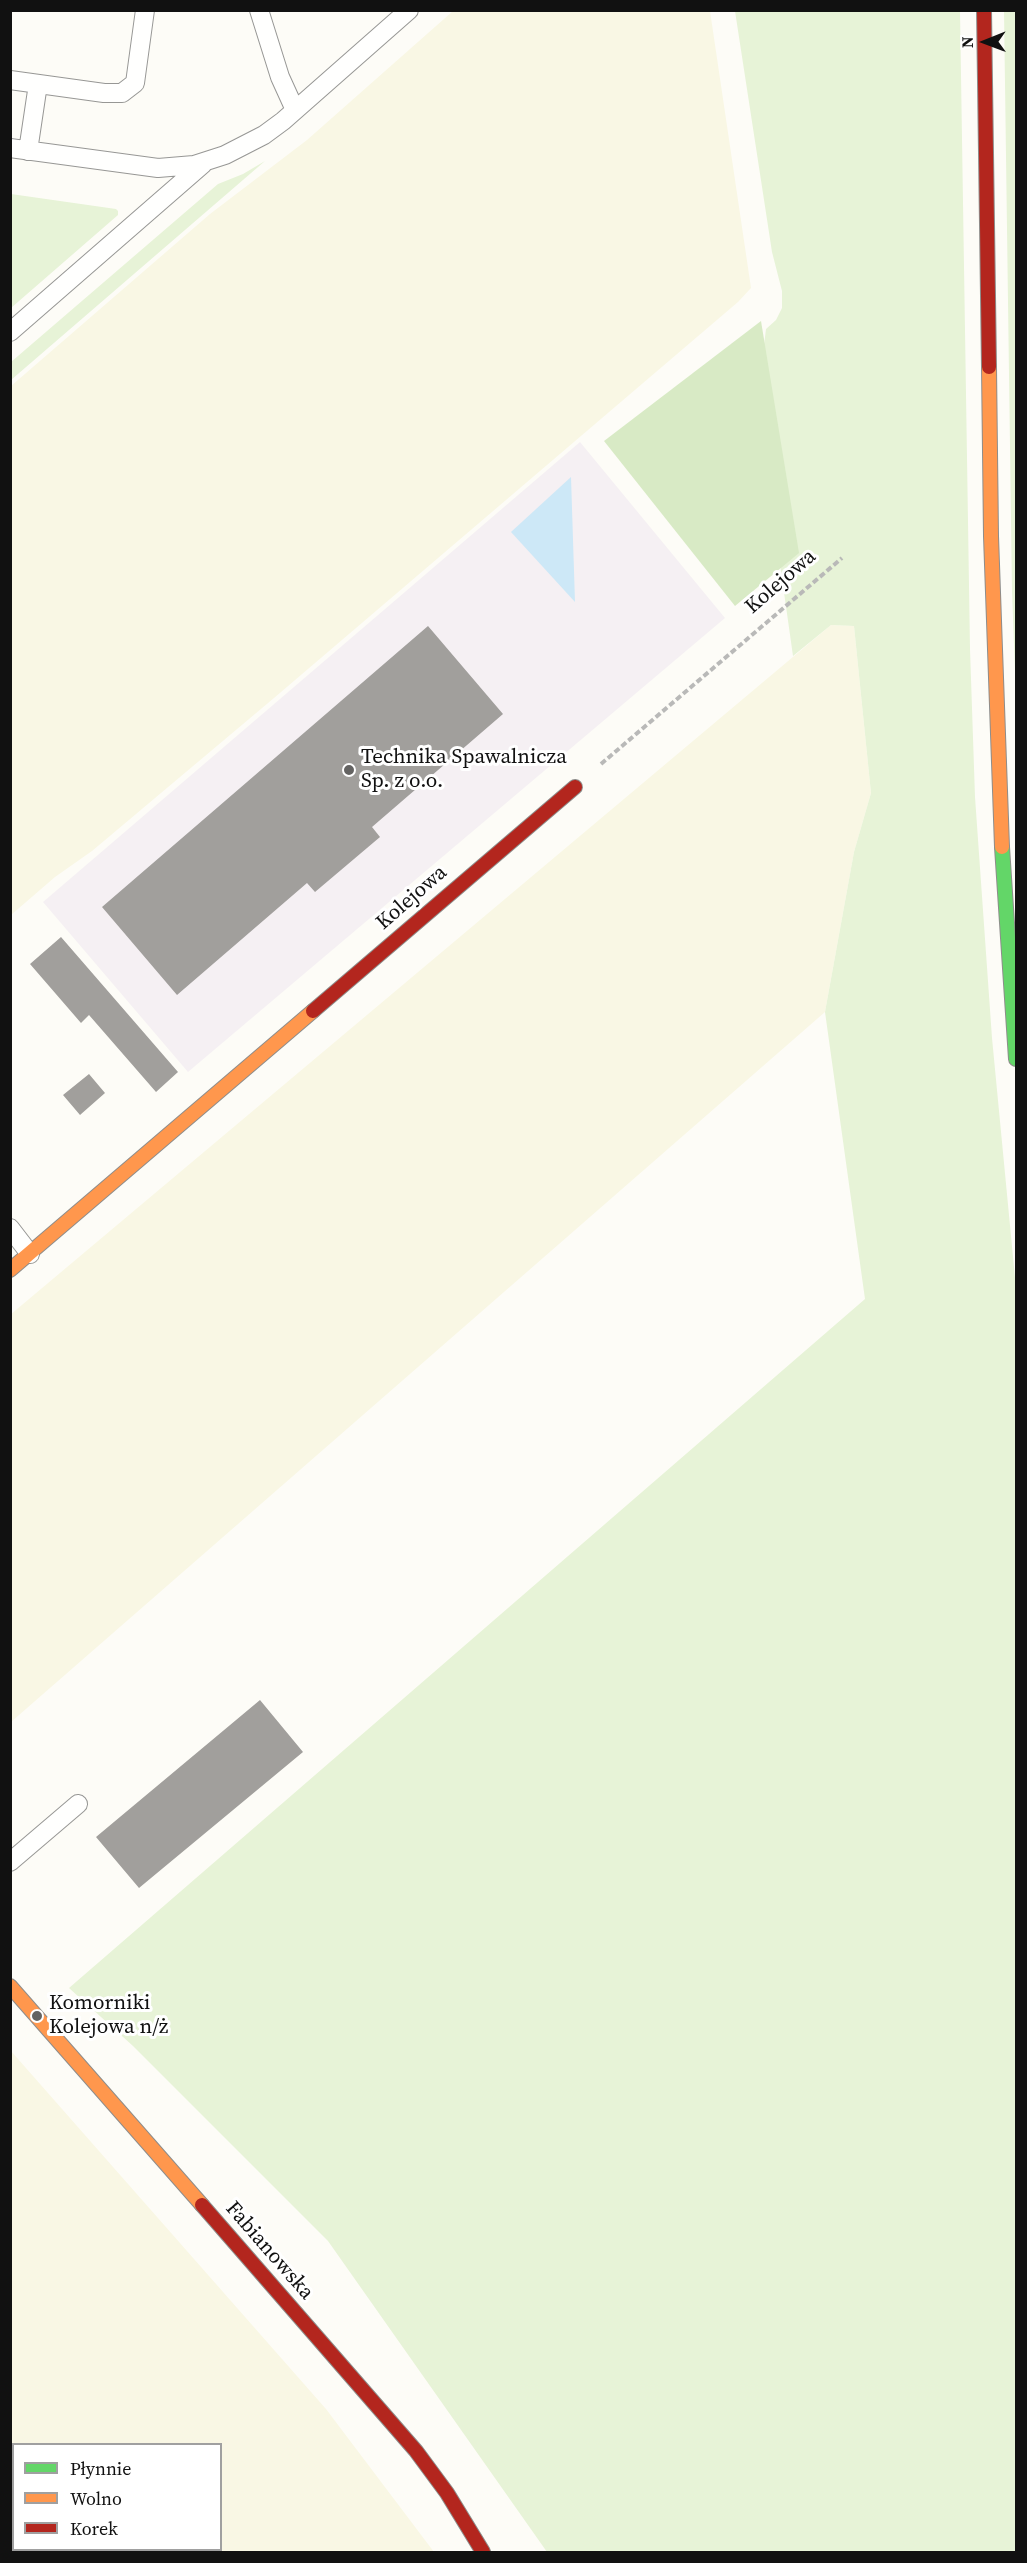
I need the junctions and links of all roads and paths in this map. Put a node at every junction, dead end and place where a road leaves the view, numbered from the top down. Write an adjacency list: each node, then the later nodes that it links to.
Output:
1 (146, 10): 6 (lane)
2 (259, 10): 7 (lane)
3 (409, 10): 7 (lane)
4 (984, 10): 13 (main road)
5 (10, 80): 6 (lane)
6 (38, 84): 8 (lane)
7 (295, 110): 9 (lane)
8 (19, 150): 9 (lane)
9 (204, 162): 10 (lane)
10 (10, 332)
11 (842, 558): 12 (path, Kolejowa)
12 (575, 787): 15 (main road, Kolejowa)
13 (1017, 1059)
14 (10, 1228): 15 (lane)
15 (30, 1254): 16 (main road, Kolejowa)
16 (10, 1270)
17 (78, 1804): 18 (lane)
18 (10, 1862)
19 (10, 1986): 20 (main road, Fabianowska)
20 (483, 2553)

